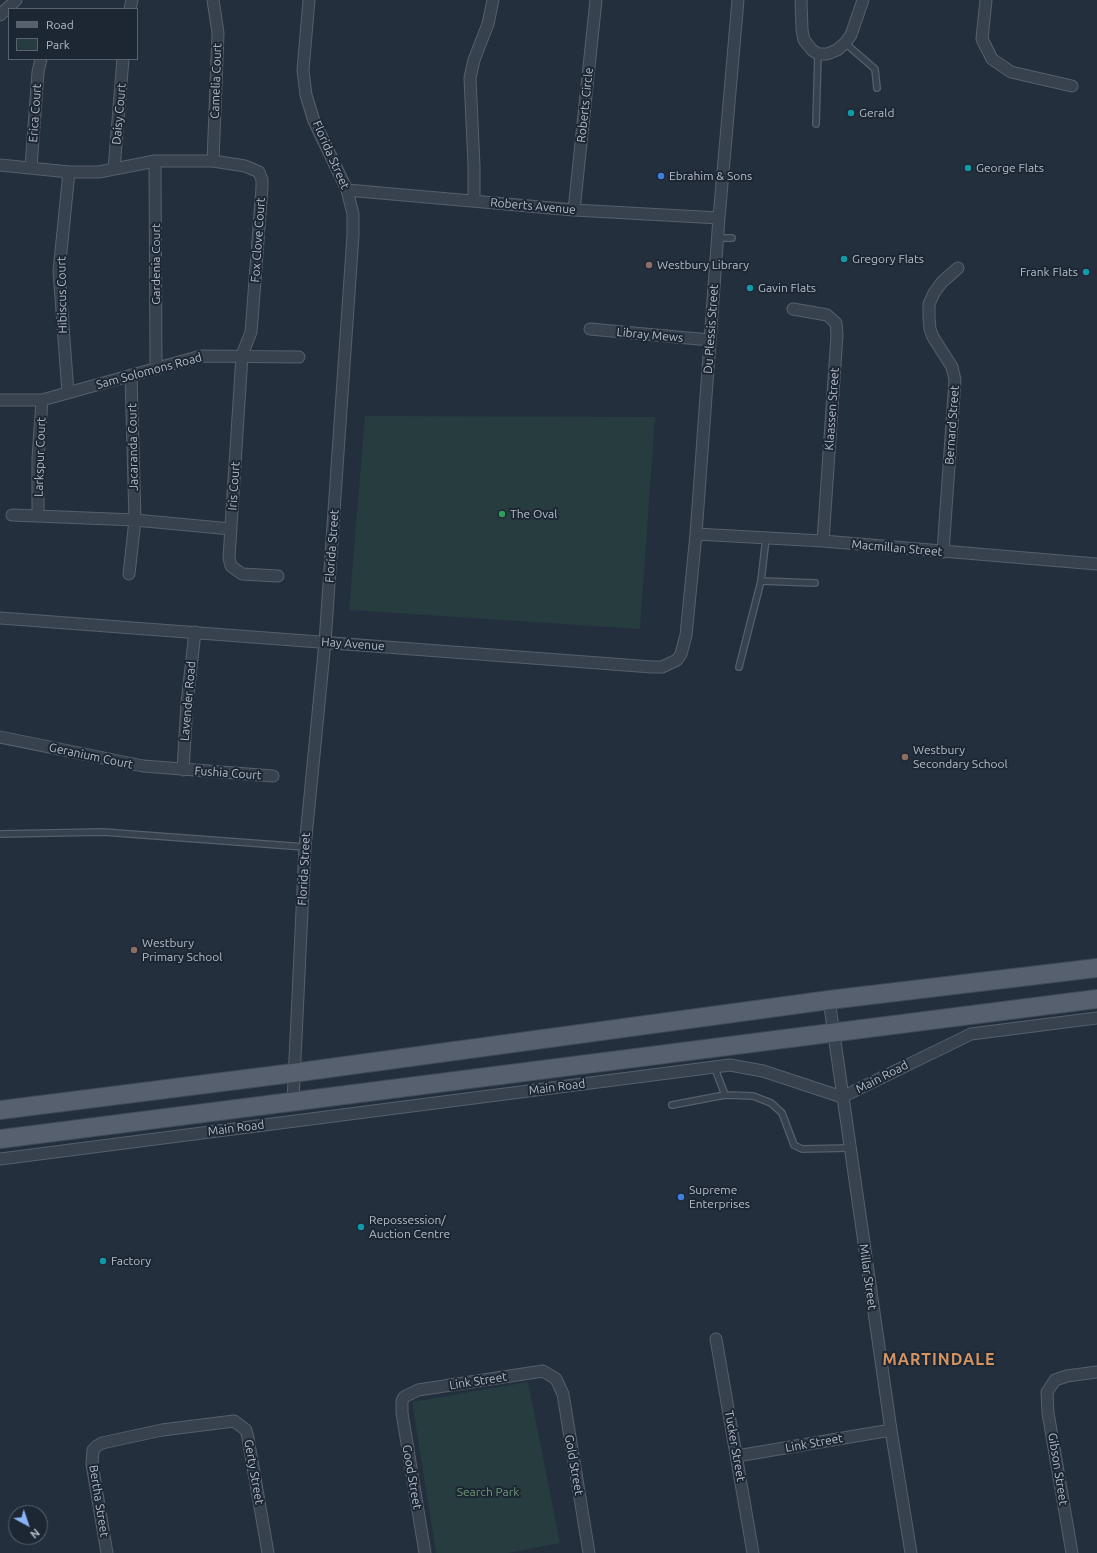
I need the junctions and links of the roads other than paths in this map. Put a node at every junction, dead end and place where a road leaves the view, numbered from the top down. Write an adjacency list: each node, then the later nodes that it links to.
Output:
1 (16, 0): 10 (street)
2 (213, 0): 19 (street, Camelia Court)
3 (309, 0): 24 (street, Florida Street)
4 (493, 0): 25 (street)
5 (596, 0): 26 (street, Roberts Circle)
6 (738, 0): 27 (street, Du Plessis Street)
7 (801, 0): 12 (street)
8 (862, 0): 11 (street)
9 (986, 0): 15 (street)
10 (0, 15)
11 (845, 43): 12 (street); 16 (lane)
12 (818, 54): 17 (lane)
13 (41, 60): 21 (street, Erica Court)
14 (124, 60): 22 (street, Daisy Court)
15 (1072, 86)
16 (877, 88)
17 (816, 124)
18 (155, 161): 19 (street, Fox Clove Court); 22 (street, Fox Clove Court); 36 (street, Gardenia Court)
19 (213, 162): 34 (street, Fox Clove Court)
20 (0, 165): 21 (street, Fox Clove Court)
21 (31, 167): 23 (street, Fox Clove Court)
22 (114, 169): 23 (street, Fox Clove Court)
23 (69, 172): 38 (street, Hibiscus Court)
24 (347, 190): 25 (street, Roberts Avenue); 57 (street, Florida Street)
25 (474, 201): 26 (street, Roberts Avenue)
26 (574, 210): 27 (street, Roberts Avenue)
27 (719, 218): 28 (street, Du Plessis Street)
28 (717, 238): 29 (lane); 33 (street, Du Plessis Street)
29 (732, 238)
30 (958, 268): 48 (street, Bernard Street)
31 (794, 309): 47 (street, Klaassen Street)
32 (590, 329): 33 (street, Libray Mews)
33 (710, 340): 45 (street, Du Plessis Street)
34 (242, 355): 35 (street, Sam Solomons Road); 36 (street, Sam Solomons Road); 44 (street, Iris Court)
35 (299, 357)
36 (156, 368): 37 (street, Sam Solomons Road)
37 (131, 375): 38 (street, Sam Solomons Road); 43 (street, Jacaranda Court)
38 (68, 393): 40 (street, Sam Solomons Road)
39 (0, 400): 40 (street, Sam Solomons Road)
40 (42, 400): 42 (street, Larkspur Court)
41 (12, 515): 42 (street, Larkspur Court)
42 (38, 515): 43 (street, Larkspur Court)
43 (135, 520): 44 (street, Larkspur Court); 50 (street, Jacaranda Court)
44 (231, 529): 51 (street, Iris Court)
45 (696, 534): 46 (street, Macmillan Street); 56 (street, Du Plessis Street)
46 (766, 538): 47 (street, Macmillan Street); 52 (lane)
47 (822, 541): 48 (street, Macmillan Street)
48 (943, 552): 49 (street, Macmillan Street)
49 (1097, 564)
50 (129, 574)
51 (278, 576)
52 (761, 582): 53 (lane); 58 (lane)
53 (815, 583)
54 (0, 618): 55 (street, Hay Avenue)
55 (195, 632): 57 (street, Hay Avenue); 60 (street, Lavender Road)
56 (686, 635): 57 (street, Hay Avenue)
57 (325, 642): 63 (street, Florida Street)
58 (739, 667)
59 (0, 737): 60 (street, Geranium Court)
60 (183, 770): 61 (street, Fushia Court)
61 (273, 776)
62 (0, 834): 63 (lane)
63 (305, 847): 70 (street, Florida Street)
64 (1097, 968): 66 (main road)
65 (1097, 999): 68 (main road, Main Road)
66 (829, 1000): 68 (street, Millar Street); 70 (main road)
67 (1097, 1018): 72 (street, Main Road)
68 (834, 1031): 72 (street, Millar Street); 73 (main road, Main Road)
69 (714, 1066): 71 (lane); 72 (street, Main Road); 78 (street, Main Road)
70 (293, 1073): 73 (street, Florida Street); 75 (main road)
71 (725, 1095): 74 (lane); 77 (lane)
72 (842, 1097): 77 (street, Millar Street)
73 (293, 1102): 76 (main road, Main Road)
74 (672, 1105)
75 (0, 1110)
76 (0, 1139)
77 (850, 1148): 84 (street, Millar Street)
78 (0, 1159)
79 (716, 1339): 85 (street, Tucker Street)
80 (1097, 1372): 92 (street, Gibson Street)
81 (556, 1379): 82 (street, Link Street); 89 (street, Gold Street)
82 (402, 1401): 88 (street, Good Street)
83 (162, 1430): 86 (street, Bertha Street); 87 (street, Gerty Street)
84 (891, 1430): 85 (street, Link Street); 91 (street, Millar Street)
85 (737, 1456): 90 (street, Tucker Street)
86 (107, 1553)
87 (268, 1553)
88 (425, 1553)
89 (589, 1553)
90 (753, 1553)
91 (911, 1553)
92 (1072, 1553)

